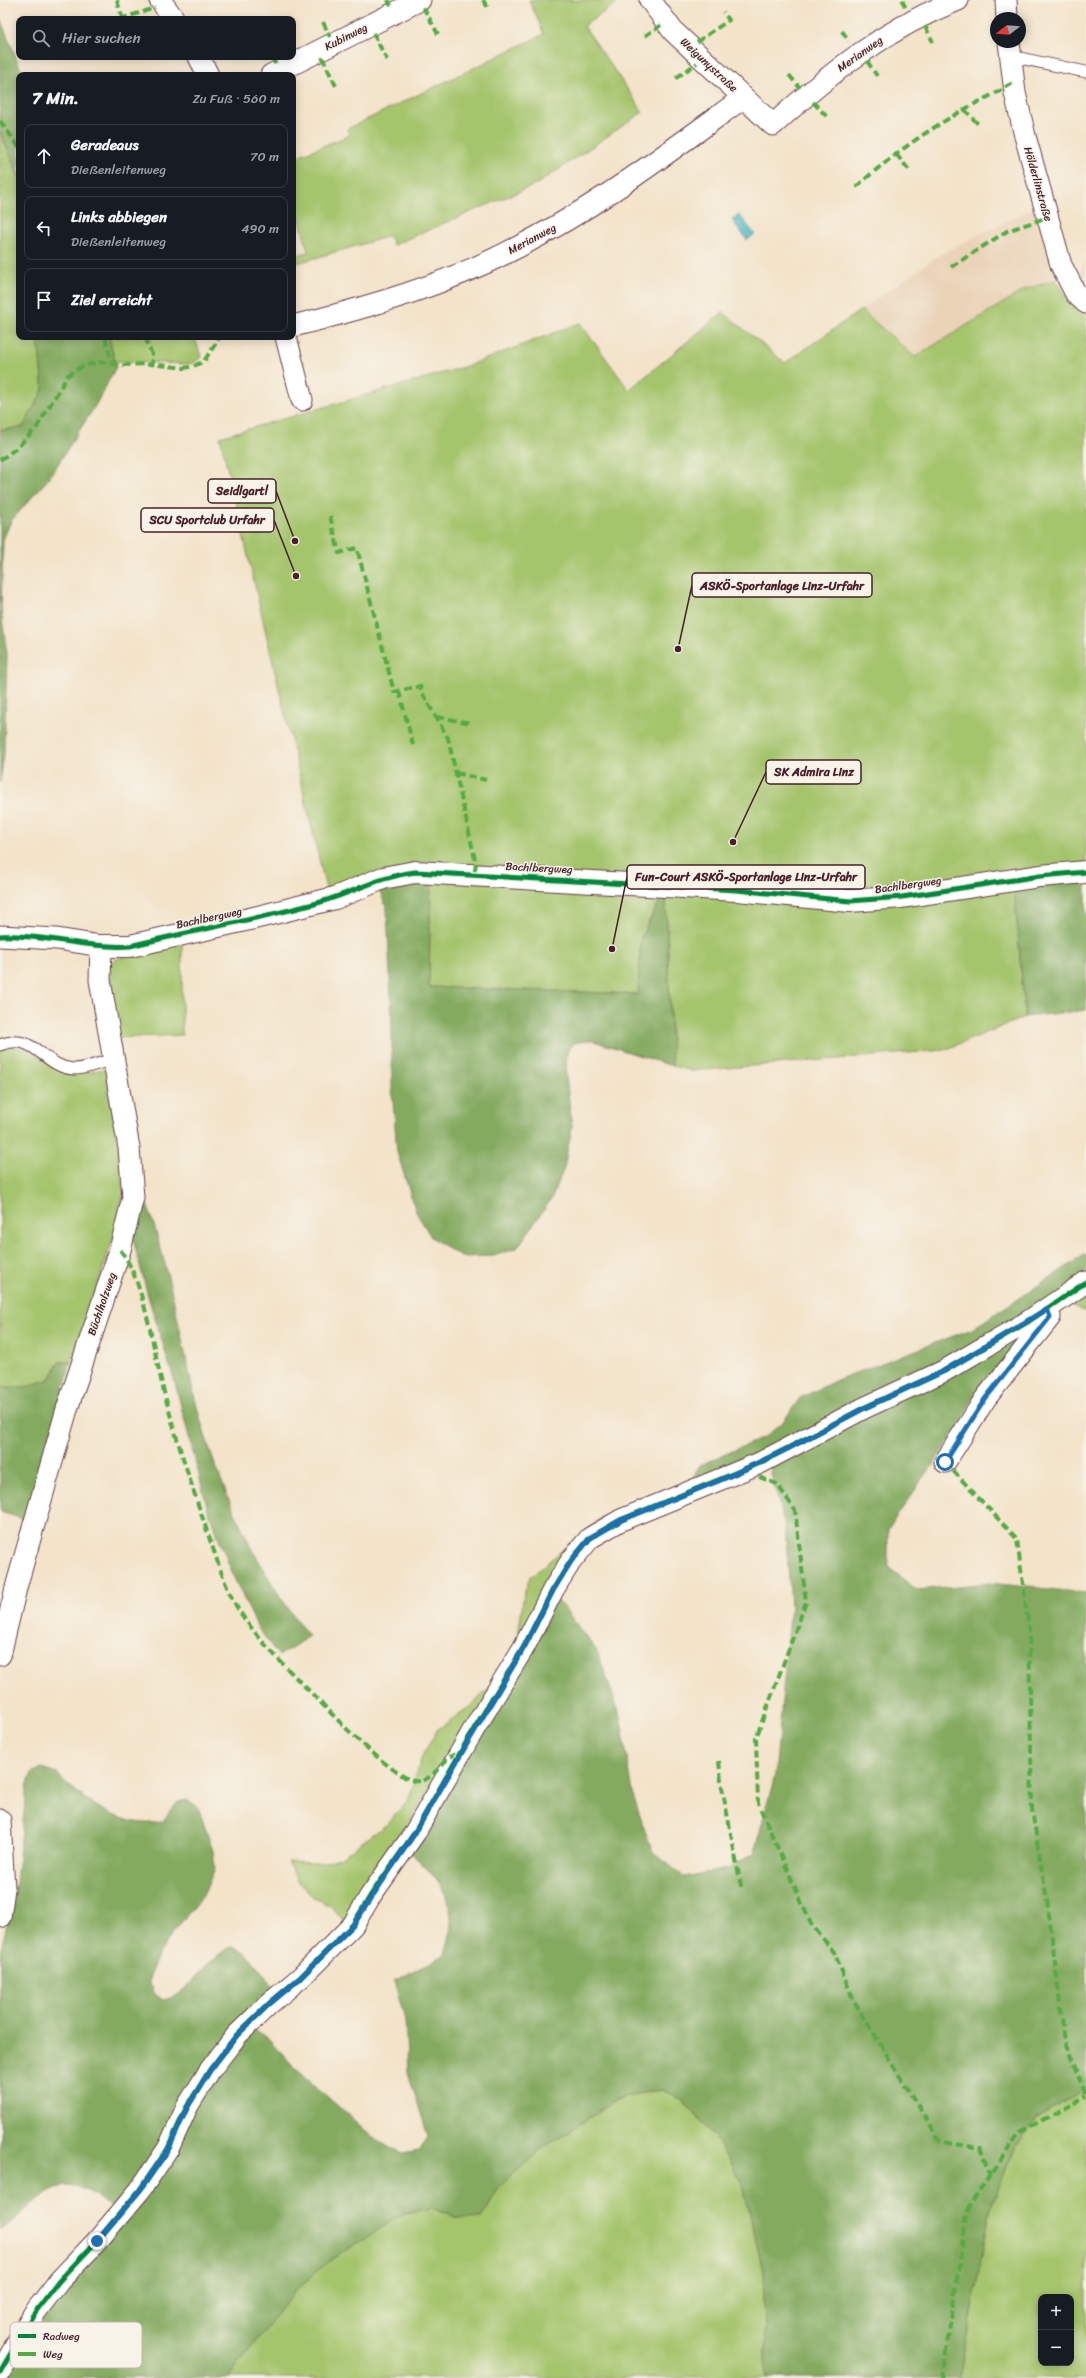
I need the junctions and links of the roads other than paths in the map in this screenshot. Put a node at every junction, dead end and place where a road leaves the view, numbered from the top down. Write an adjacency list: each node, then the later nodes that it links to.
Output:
1 (160, 0): 7 (street)
2 (420, 0): 11 (street, Kubinweg)
3 (650, 0): 13 (street, Weigunystraße)
4 (958, 0): 14 (street, Merianweg)
5 (1006, 0): 6 (street)
6 (1007, 12)
7 (172, 16)
8 (1009, 49): 12 (lane, Hölderlinstraße); 15 (street, Hölderlinstraße)
9 (200, 60): 10 (street)
10 (206, 72)
11 (277, 72)
12 (1086, 72)
13 (743, 98): 14 (street, Weigunystraße); 16 (street, Merianweg)
14 (773, 125)
15 (1086, 303)
16 (296, 325)
17 (287, 340): 18 (street)
18 (302, 400)
19 (1086, 872): 21 (street, Bachlbergweg)
20 (0, 936): 21 (street, Bachlbergweg)
21 (101, 946): 23 (street, Büchlholzweg)
22 (0, 1045): 23 (lane)
23 (113, 1059): 27 (street, Büchlholzweg)
24 (1086, 1282): 25 (street)
25 (1047, 1309): 26 (street); 30 (street)
26 (945, 1462)
27 (0, 1655)
28 (0, 1820): 29 (street)
29 (0, 1917)
30 (29, 2322)
31 (10, 2355): 32 (street)
32 (0, 2372)

